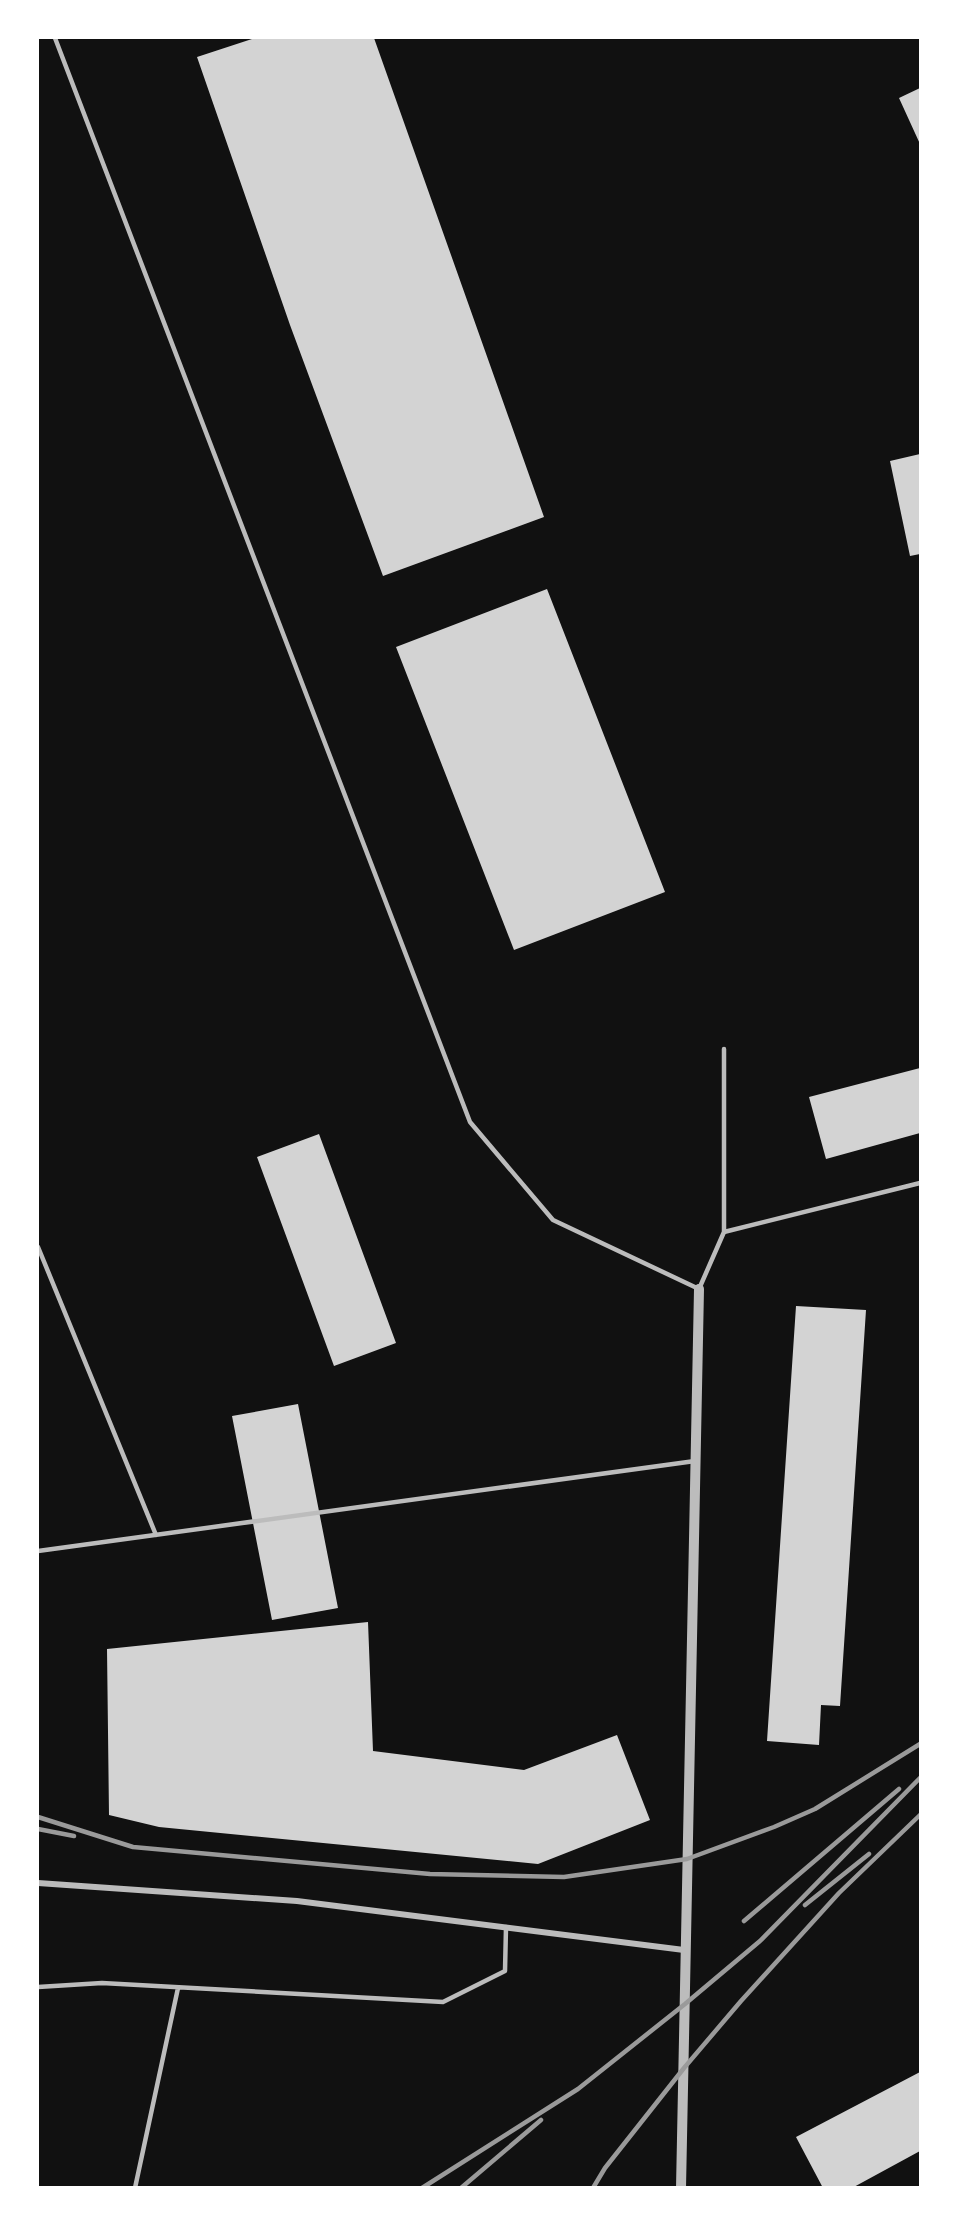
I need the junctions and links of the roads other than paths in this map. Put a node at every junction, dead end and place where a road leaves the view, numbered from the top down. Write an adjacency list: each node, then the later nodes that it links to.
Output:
1 (55, 38): 6 (lane)
2 (724, 1049): 4 (lane)
3 (921, 1184): 4 (lane)
4 (724, 1232): 6 (lane)
5 (38, 1247): 8 (lane)
6 (699, 1289): 7 (street)
7 (696, 1461): 8 (lane); 12 (street)
8 (156, 1535): 9 (lane)
9 (38, 1551)
10 (38, 1883): 11 (street)
11 (506, 1927): 12 (street); 14 (lane)
12 (684, 1950): 16 (street)
13 (38, 1988): 14 (lane)
14 (178, 1988): 15 (lane)
15 (135, 2187)
16 (681, 2187)

